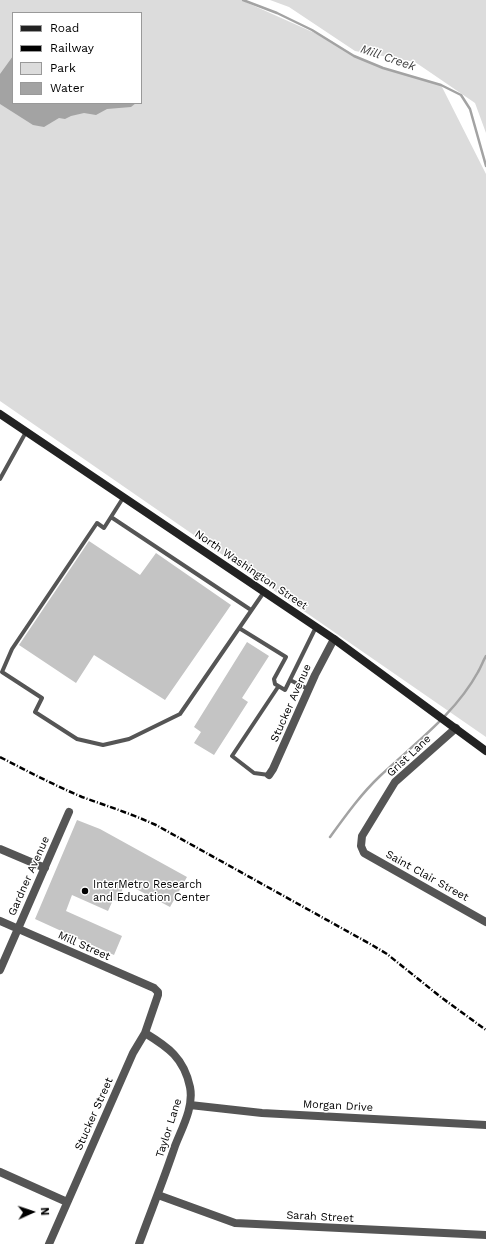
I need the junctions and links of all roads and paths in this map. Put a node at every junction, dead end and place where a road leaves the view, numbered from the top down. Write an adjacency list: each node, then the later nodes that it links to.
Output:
1 (0, 414): 2 (street, North Washington Street)
2 (26, 432): 3 (lane); 4 (street, North Washington Street)
3 (0, 479)
4 (123, 498): 5 (lane); 6 (street, North Washington Street)
5 (111, 517): 7 (lane); 9 (lane)
6 (264, 592): 7 (lane); 8 (street, North Washington Street)
7 (251, 610): 9 (lane)
8 (316, 627): 10 (street, North Washington Street); 11 (lane)
9 (239, 628): 12 (lane)
10 (334, 640): 13 (street, Stucker Avenue); 14 (street, North Washington Street)
11 (290, 680): 12 (lane); 13 (lane)
12 (278, 687): 16 (lane)
13 (309, 690): 16 (street, Stucker Avenue)
14 (456, 728): 15 (street, North Washington Street); 18 (street, Grist Lane)
15 (486, 751)
16 (269, 775)
17 (69, 812): 20 (street, Gardner Avenue)
18 (361, 846): 22 (street, Saint Clair Street)
19 (0, 848): 20 (street)
20 (45, 868): 23 (street, Gardner Avenue)
21 (0, 920): 23 (street, Mill Street)
22 (486, 922)
23 (18, 928): 24 (street, Gardner Avenue); 25 (street, Mill Street)
24 (0, 970)
25 (158, 992): 26 (street, Stucker Street)
26 (144, 1033): 27 (street, Taylor Lane); 31 (street, Stucker Street)
27 (190, 1105): 28 (street, Morgan Drive); 30 (street, Taylor Lane)
28 (486, 1125)
29 (0, 1172): 31 (street)
30 (158, 1195): 32 (street, Sarah Street); 34 (street, Taylor Lane)
31 (67, 1202): 33 (street, Stucker Street)
32 (486, 1235)
33 (49, 1244)
34 (139, 1244)

